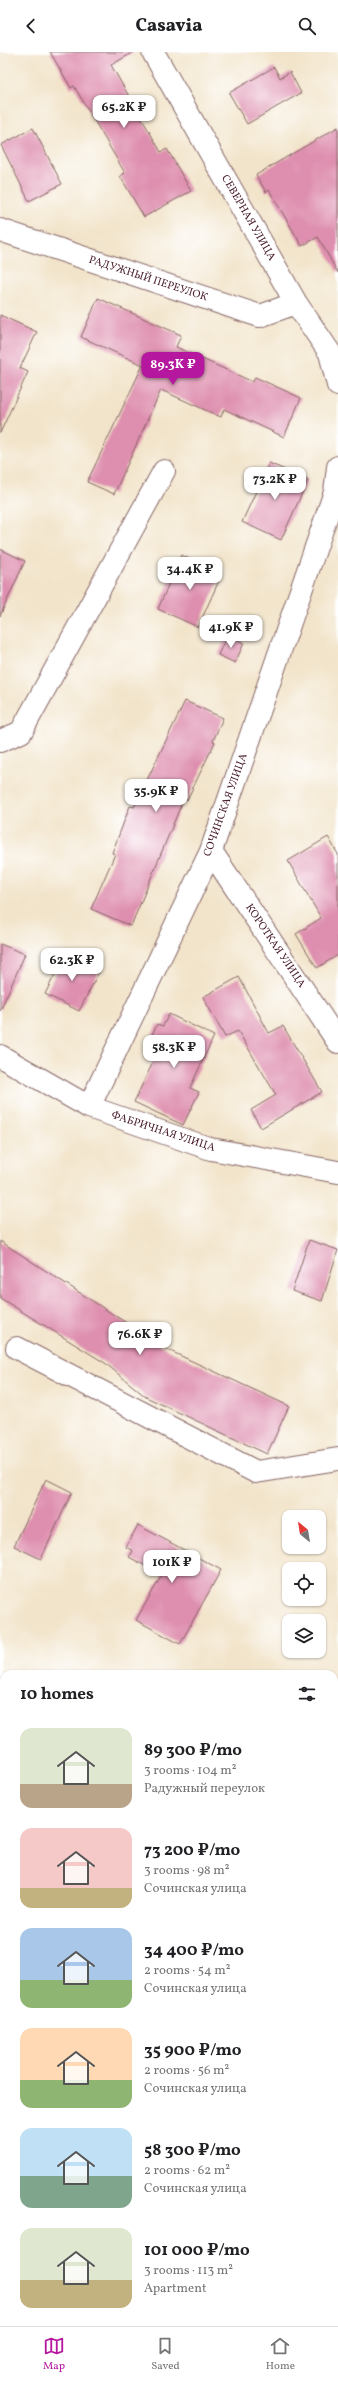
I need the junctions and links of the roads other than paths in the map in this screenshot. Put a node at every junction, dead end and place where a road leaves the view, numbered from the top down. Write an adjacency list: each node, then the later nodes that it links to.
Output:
1 (153, 52): 3 (street, СЕВЕРНАЯ УЛИЦА)
2 (0, 230): 3 (street, РАДУЖНЫЙ ПЕРЕУЛОК)
3 (296, 303): 4 (street, СЕВЕРНАЯ УЛИЦА)
4 (334, 355): 5 (street, СЕВЕРНАЯ УЛИЦА)
5 (338, 385)
6 (338, 467): 8 (street)
7 (164, 471): 9 (street)
8 (336, 495): 10 (street, СОЧИНСКАЯ УЛИЦА)
9 (0, 741)
10 (211, 850): 11 (street, КОРОТКАЯ УЛИЦА); 13 (street, СОЧИНСКАЯ УЛИЦА)
11 (338, 1042)
12 (0, 1056): 13 (street, ФАБРИЧНАЯ УЛИЦА)
13 (89, 1107): 14 (street, ФАБРИЧНАЯ УЛИЦА)
14 (338, 1172)
15 (17, 1348): 16 (street)
16 (338, 1459)

